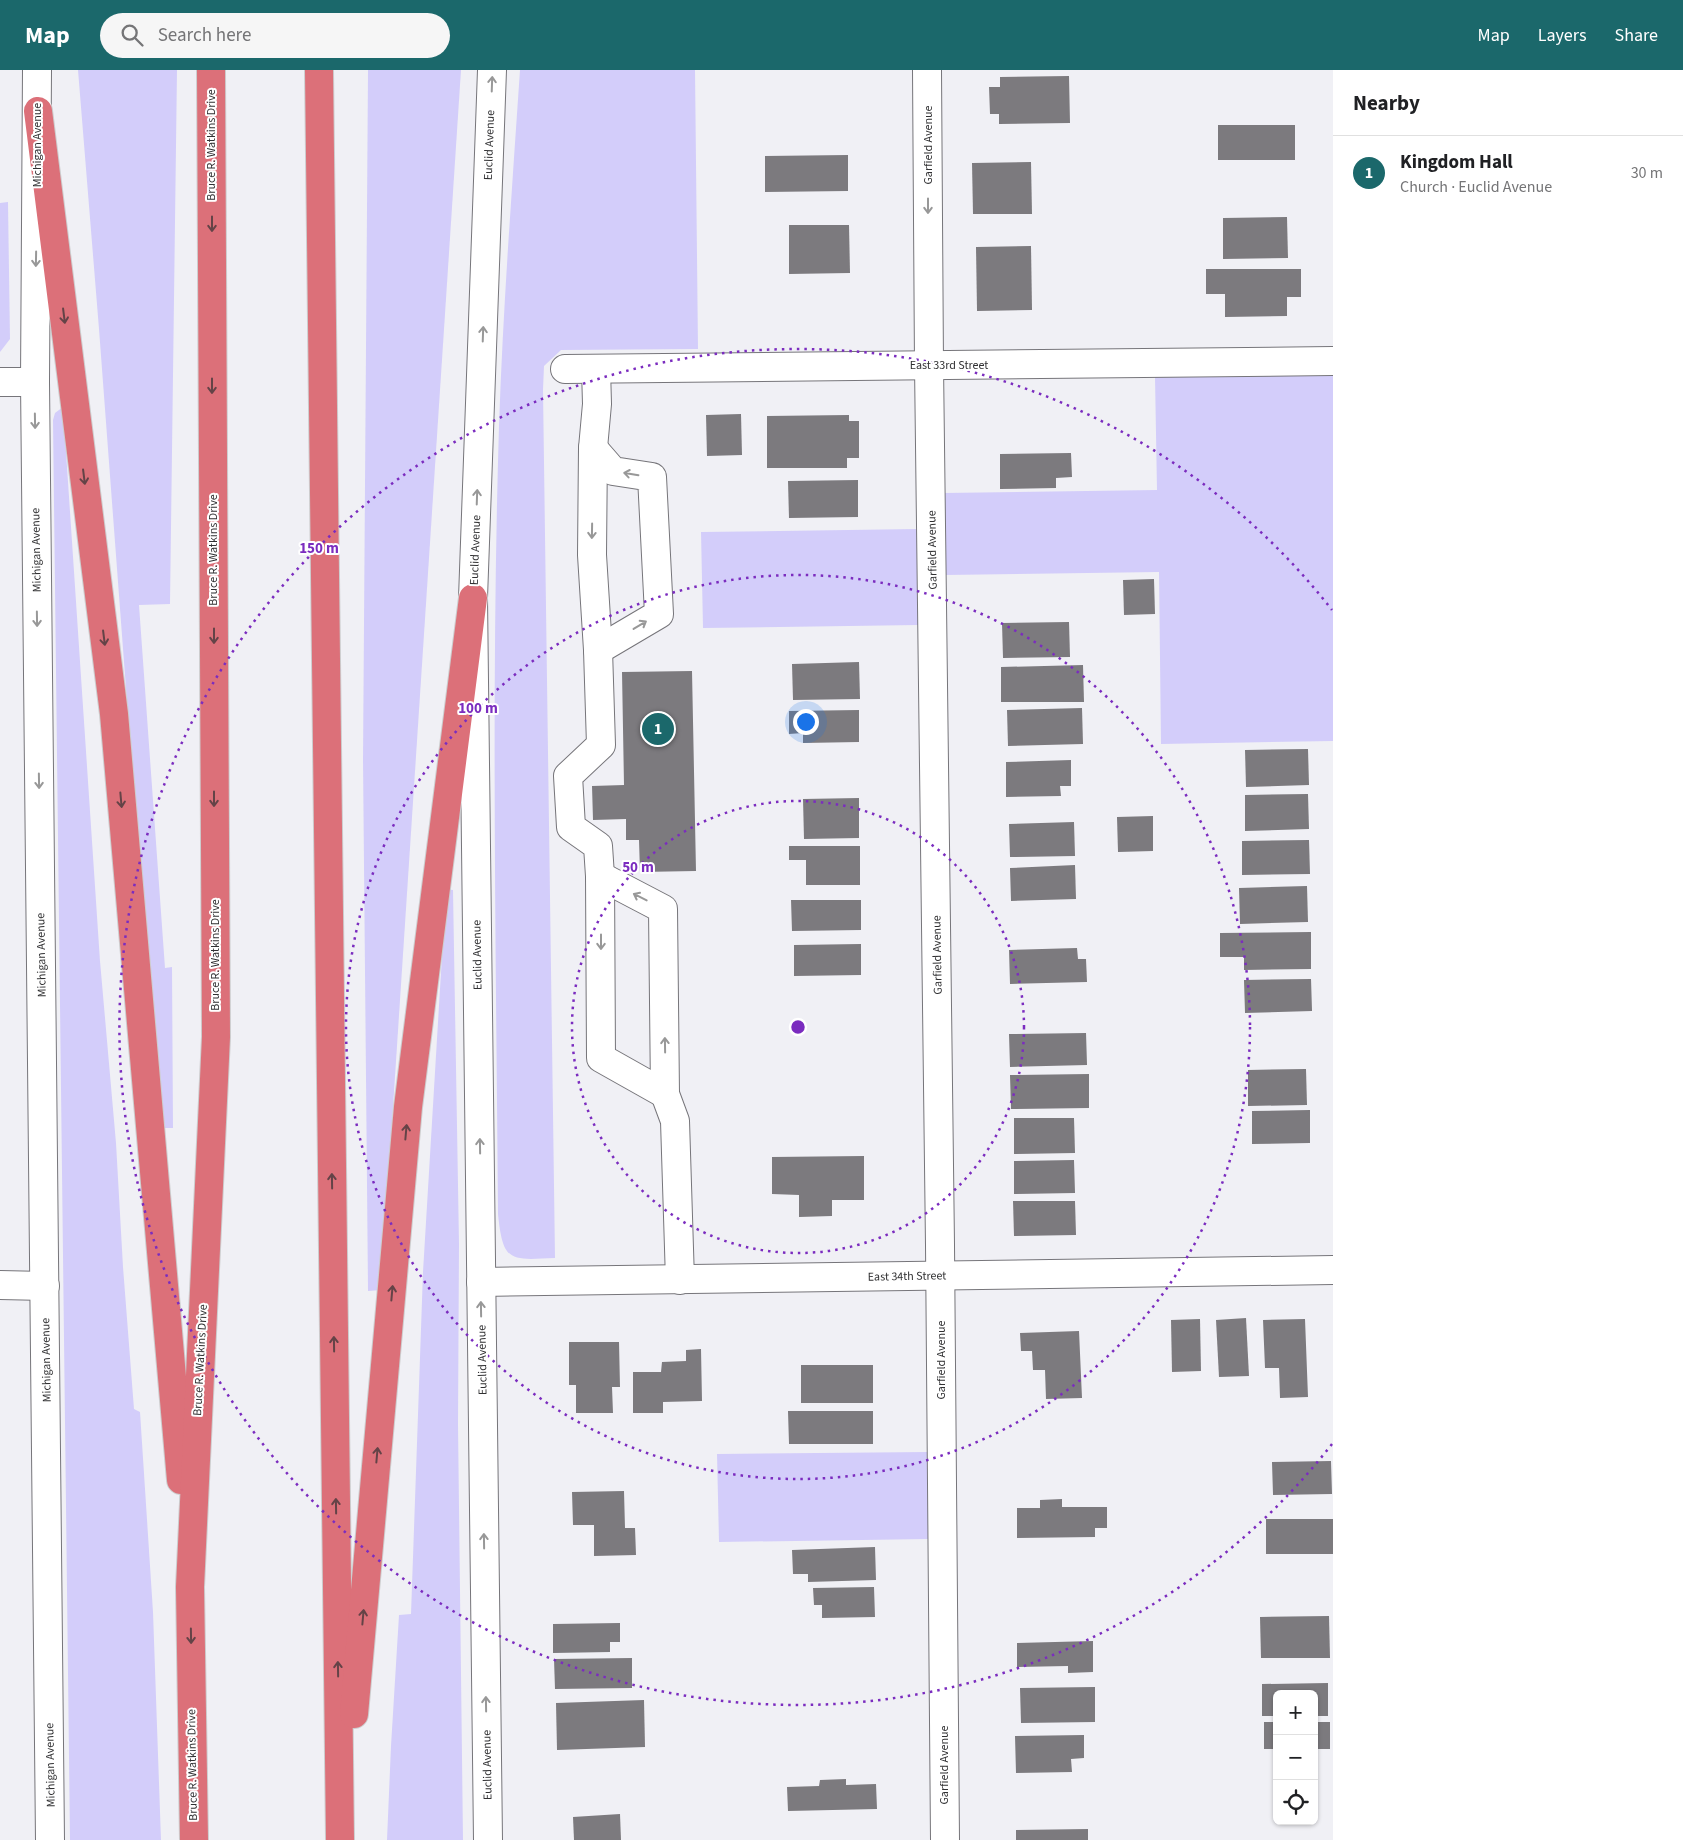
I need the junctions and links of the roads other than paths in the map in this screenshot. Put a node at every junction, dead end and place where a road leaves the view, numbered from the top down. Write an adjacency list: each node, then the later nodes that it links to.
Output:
1 (37, 70): 6 (street, Michigan Avenue)
2 (211, 70): 24 (highway, Bruce R. Watkins Drive, one-way to 24)
3 (319, 70): 27 (highway, one-way to 3)
4 (492, 70): 14 (street, Euclid Avenue, one-way to 4)
5 (927, 70): 8 (street, Garfield Avenue, one-way to 8)
6 (38, 111): 12 (street, Michigan Avenue, one-way to 12); 24 (highway, one-way to 24)
7 (1333, 361): 8 (street, East 33rd Street)
8 (929, 365): 10 (street, East 33rd Street); 19 (street, Garfield Avenue)
9 (565, 369): 10 (street, East 33rd Street)
10 (596, 369): 13 (street)
11 (0, 382): 12 (street)
12 (35, 382): 23 (street, Michigan Avenue, one-way to 23)
13 (593, 448): 15 (street, one-way to 15); 15 (street, one-way to 13)
14 (473, 598): 21 (street, Euclid Avenue, one-way to 14); 27 (highway, one-way to 14)
15 (598, 650): 16 (street)
16 (600, 876): 17 (street, one-way to 17); 17 (street, one-way to 16)
17 (665, 1094): 20 (street)
18 (1333, 1270): 19 (street, East 34th Street)
19 (940, 1275): 20 (street, East 34th Street); 29 (street, Garfield Avenue)
20 (680, 1280): 21 (street, East 34th Street)
21 (481, 1282): 28 (street, Euclid Avenue, one-way to 21)
22 (0, 1286): 23 (street)
23 (45, 1286): 25 (street, Michigan Avenue)
24 (190, 1587): 26 (highway, Bruce R. Watkins Drive, one-way to 26)
25 (50, 1840)
26 (194, 1840)
27 (342, 1840)
28 (488, 1840)
29 (945, 1840)

